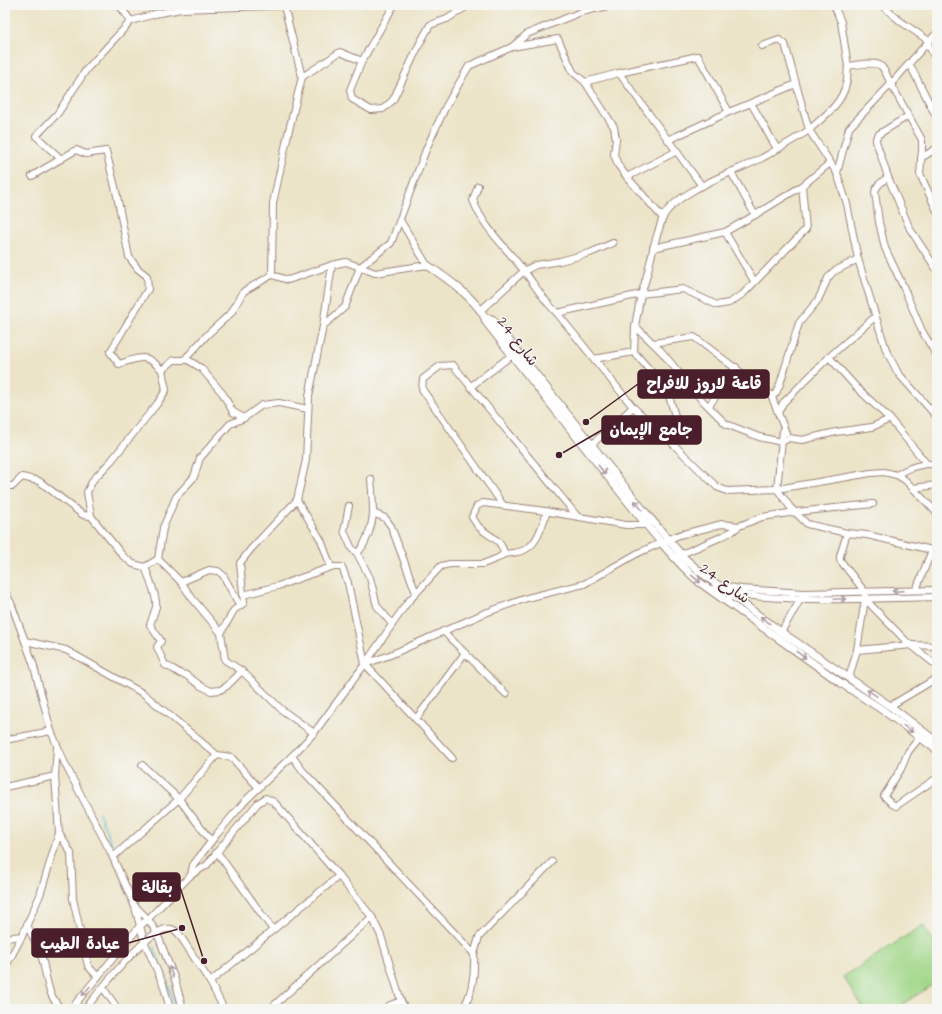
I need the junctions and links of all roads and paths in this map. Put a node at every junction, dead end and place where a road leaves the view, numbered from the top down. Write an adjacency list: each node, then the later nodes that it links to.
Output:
1 (119, 5): 9 (street)
2 (297, 5): 7 (street)
3 (394, 5): 14 (street)
4 (470, 5): 14 (street)
5 (613, 5): 13 (street)
6 (834, 5): 17 (street)
7 (284, 6): 9 (street); 19 (street)
8 (884, 7): 11 (street)
9 (131, 21): 33 (street)
10 (937, 33): 11 (street)
11 (929, 41): 15 (street); 16 (street)
12 (762, 46): 21 (street)
13 (512, 47): 20 (street); 46 (street)
14 (362, 61): 19 (street)
15 (937, 62)
16 (909, 63): 22 (street); 26 (street)
17 (848, 66): 22 (street); 27 (street)
18 (619, 73): 20 (street); 24 (street); 28 (street)
19 (302, 77): 56 (street)
20 (585, 82): 38 (street)
21 (796, 84): 23 (street); 27 (street)
22 (891, 84): 25 (street); 36 (street)
23 (751, 103): 24 (street); 30 (street)
24 (730, 112): 28 (street)
25 (908, 116): 32 (street); 39 (street)
26 (937, 118)
27 (810, 130): 30 (street); 34 (street)
28 (668, 140): 31 (street)
29 (937, 148): 32 (street)
30 (777, 149): 35 (street)
31 (677, 152): 38 (street); 41 (street)
32 (921, 158): 43 (street)
33 (61, 159): 37 (street); 73 (street)
34 (830, 162): 36 (street); 42 (street)
35 (732, 172): 41 (street); 44 (street)
36 (837, 173): 50 (street)
37 (32, 176)
38 (627, 177): 45 (street)
39 (888, 177): 55 (street); 68 (street)
40 (478, 186): 54 (street)
41 (702, 186): 45 (street)
42 (802, 186): 44 (street); 57 (street)
43 (937, 211)
44 (755, 215): 47 (street)
45 (663, 218): 49 (street)
46 (400, 220): 52 (street); 53 (street)
47 (725, 232): 49 (street); 57 (street)
48 (613, 243): 54 (street)
49 (653, 248): 58 (street)
50 (858, 259): 61 (street); 75 (street)
51 (332, 265): 53 (street); 56 (street); 63 (street)
52 (427, 265): 53 (street); 59 (street)
53 (360, 267): 63 (street)
54 (524, 270): 59 (street); 60 (street)
55 (937, 270)
56 (272, 275): 70 (street)
57 (754, 282): 58 (street)
58 (641, 294): 60 (street); 64 (street)
59 (481, 310): 62 (street)
60 (557, 313): 71 (street)
61 (876, 316): 69 (street); 80 (street)
62 (485, 317): 67 (street, شارع 24); 87 (street, شارع 24)
63 (323, 326): 78 (street)
64 (635, 326): 65 (street); 66 (street)
65 (653, 343): 72 (street); 76 (street)
66 (634, 352): 71 (street); 84 (street)
67 (512, 355): 74 (street); 87 (street, شارع 24)
68 (937, 356)
69 (829, 357): 79 (street); 82 (street)
70 (184, 360): 73 (street); 81 (street)
71 (594, 360): 77 (street)
72 (736, 367): 75 (street); 76 (street)
73 (162, 370): 104 (street)
74 (470, 387): 99 (street); 105 (street)
75 (772, 397): 79 (street)
76 (709, 406): 86 (street)
77 (633, 408): 84 (street); 87 (street)
78 (308, 409): 81 (street); 96 (street)
79 (778, 412): 83 (street)
80 (937, 417)
81 (244, 418): 115 (street)
82 (890, 419): 85 (street); 88 (street)
83 (783, 430): 85 (street); 86 (street)
84 (665, 436): 95 (street)
85 (789, 438): 86 (street)
86 (782, 442): 95 (street)
87 (589, 448): 106 (street, شارع 24)
88 (926, 463): 89 (street); 90 (street)
89 (937, 464)
90 (897, 475): 94 (street); 95 (street)
91 (371, 479): 102 (street)
92 (937, 485): 94 (street)
93 (5, 486): 104 (street)
94 (913, 488): 103 (street)
95 (777, 489): 101 (street)
96 (297, 500): 117 (street); 129 (street)
97 (873, 504): 101 (street)
98 (349, 506): 112 (street)
99 (503, 506): 100 (street); 113 (street)
100 (547, 512): 105 (street); 113 (street)
101 (796, 512): 107 (street); 108 (street)
102 (373, 513): 112 (street); 126 (street)
103 (937, 513)
104 (91, 516): 116 (street)
105 (577, 516): 106 (street)
106 (650, 523): 109 (street, شارع 24)
107 (739, 526): 109 (street); 114 (street)
108 (847, 533): 111 (street); 125 (street)
109 (665, 541): 114 (street, شارع 24); 137 (street)
110 (937, 545): 111 (street)
111 (932, 550): 122 (street)
112 (357, 553): 136 (street)
113 (504, 554): 126 (street)
114 (678, 556): 119 (street, شارع 24); 120 (street, شارع 24, one-way to 120)
115 (158, 559): 116 (street); 118 (street)
116 (145, 566): 147 (street)
117 (331, 567): 129 (street); 145 (street)
118 (181, 582): 135 (street); 139 (street)
119 (718, 585): 121 (street); 128 (street, شارع 24)
120 (708, 588): 128 (street); 134 (street, شارع 24)
121 (740, 589): 127 (street); 128 (street)
122 (916, 590): 123 (street); 125 (street, one-way to 125)
123 (937, 590)
124 (5, 592): 133 (street)
125 (865, 592): 130 (street); 132 (street)
126 (416, 593): 136 (street)
127 (748, 593): 128 (street); 130 (street); 134 (street)
128 (730, 594): 134 (street, شارع 24)
129 (243, 595): 135 (street)
130 (803, 596): 132 (street, one-way to 132); 138 (street)
131 (937, 597): 132 (street)
132 (865, 599): 141 (street); 143 (street)
133 (8, 604): 140 (street)
134 (737, 604): 138 (street, شارع 24, one-way to 134); 155 (street, شارع 24, one-way to 155)
135 (240, 606): 139 (street)
136 (392, 624): 145 (street)
137 (444, 631): 144 (street); 145 (street)
138 (781, 632): 148 (street, شارع 24)
139 (221, 633): 147 (street)
140 (25, 641): 153 (street); 160 (street)
141 (912, 645): 142 (street); 143 (street); 146 (street)
142 (937, 646)
143 (857, 650): 148 (street)
144 (465, 653): 150 (street); 152 (street)
145 (365, 664): 152 (street); 154 (street)
146 (937, 666)
147 (242, 671): 154 (street)
148 (849, 678): 151 (street, شارع 24, one-way to 148)
149 (937, 678): 151 (street)
150 (506, 694)
151 (890, 706): 157 (street, شارع 24)
152 (416, 719): 162 (street)
153 (50, 731): 156 (street); 158 (street)
154 (314, 732): 161 (street)
155 (920, 737): 159 (street, شارع 24); 165 (street)
156 (5, 740)
157 (937, 742)
158 (57, 746): 164 (street); 172 (street)
159 (937, 750)
160 (216, 755): 167 (street); 168 (street)
161 (292, 756): 167 (street); 186 (street)
162 (452, 758)
163 (142, 765): 168 (street)
164 (56, 776): 166 (street); 169 (street)
165 (937, 778)
166 (5, 787)
167 (259, 788): 170 (street)
168 (179, 799): 170 (street); 172 (street)
169 (58, 833): 179 (street); 188 (street)
170 (211, 841): 174 (street)
171 (217, 852): 174 (street); 175 (street); 181 (street)
172 (113, 857): 176 (street)
173 (552, 862): 186 (street)
174 (191, 875): 178 (street)
175 (338, 876): 177 (street); 181 (street)
176 (136, 907): 178 (street); 180 (street)
177 (372, 917): 191 (street); 192 (street)
178 (148, 919): 180 (street); 182 (street)
179 (27, 925): 183 (street); 193 (street)
180 (139, 927): 185 (street); 188 (street)
181 (273, 930): 189 (street)
182 (157, 933): 185 (street); 189 (street); 198 (street, one-way to 182)
183 (22, 936): 184 (street); 187 (street)
184 (5, 938)
185 (144, 942): 190 (street); 197 (street)
186 (474, 954): 202 (street)
187 (5, 968)
188 (98, 977): 194 (street, one-way to 194)
189 (210, 982): 199 (street)
190 (102, 988): 195 (street); 196 (street)
191 (401, 1001): 200 (street); 201 (street)
192 (273, 1008)
193 (62, 1009)
194 (71, 1009)
195 (85, 1009)
196 (118, 1009)
197 (170, 1009)
198 (183, 1009)
199 (224, 1009)
200 (384, 1009)
201 (405, 1009)
202 (463, 1009)

